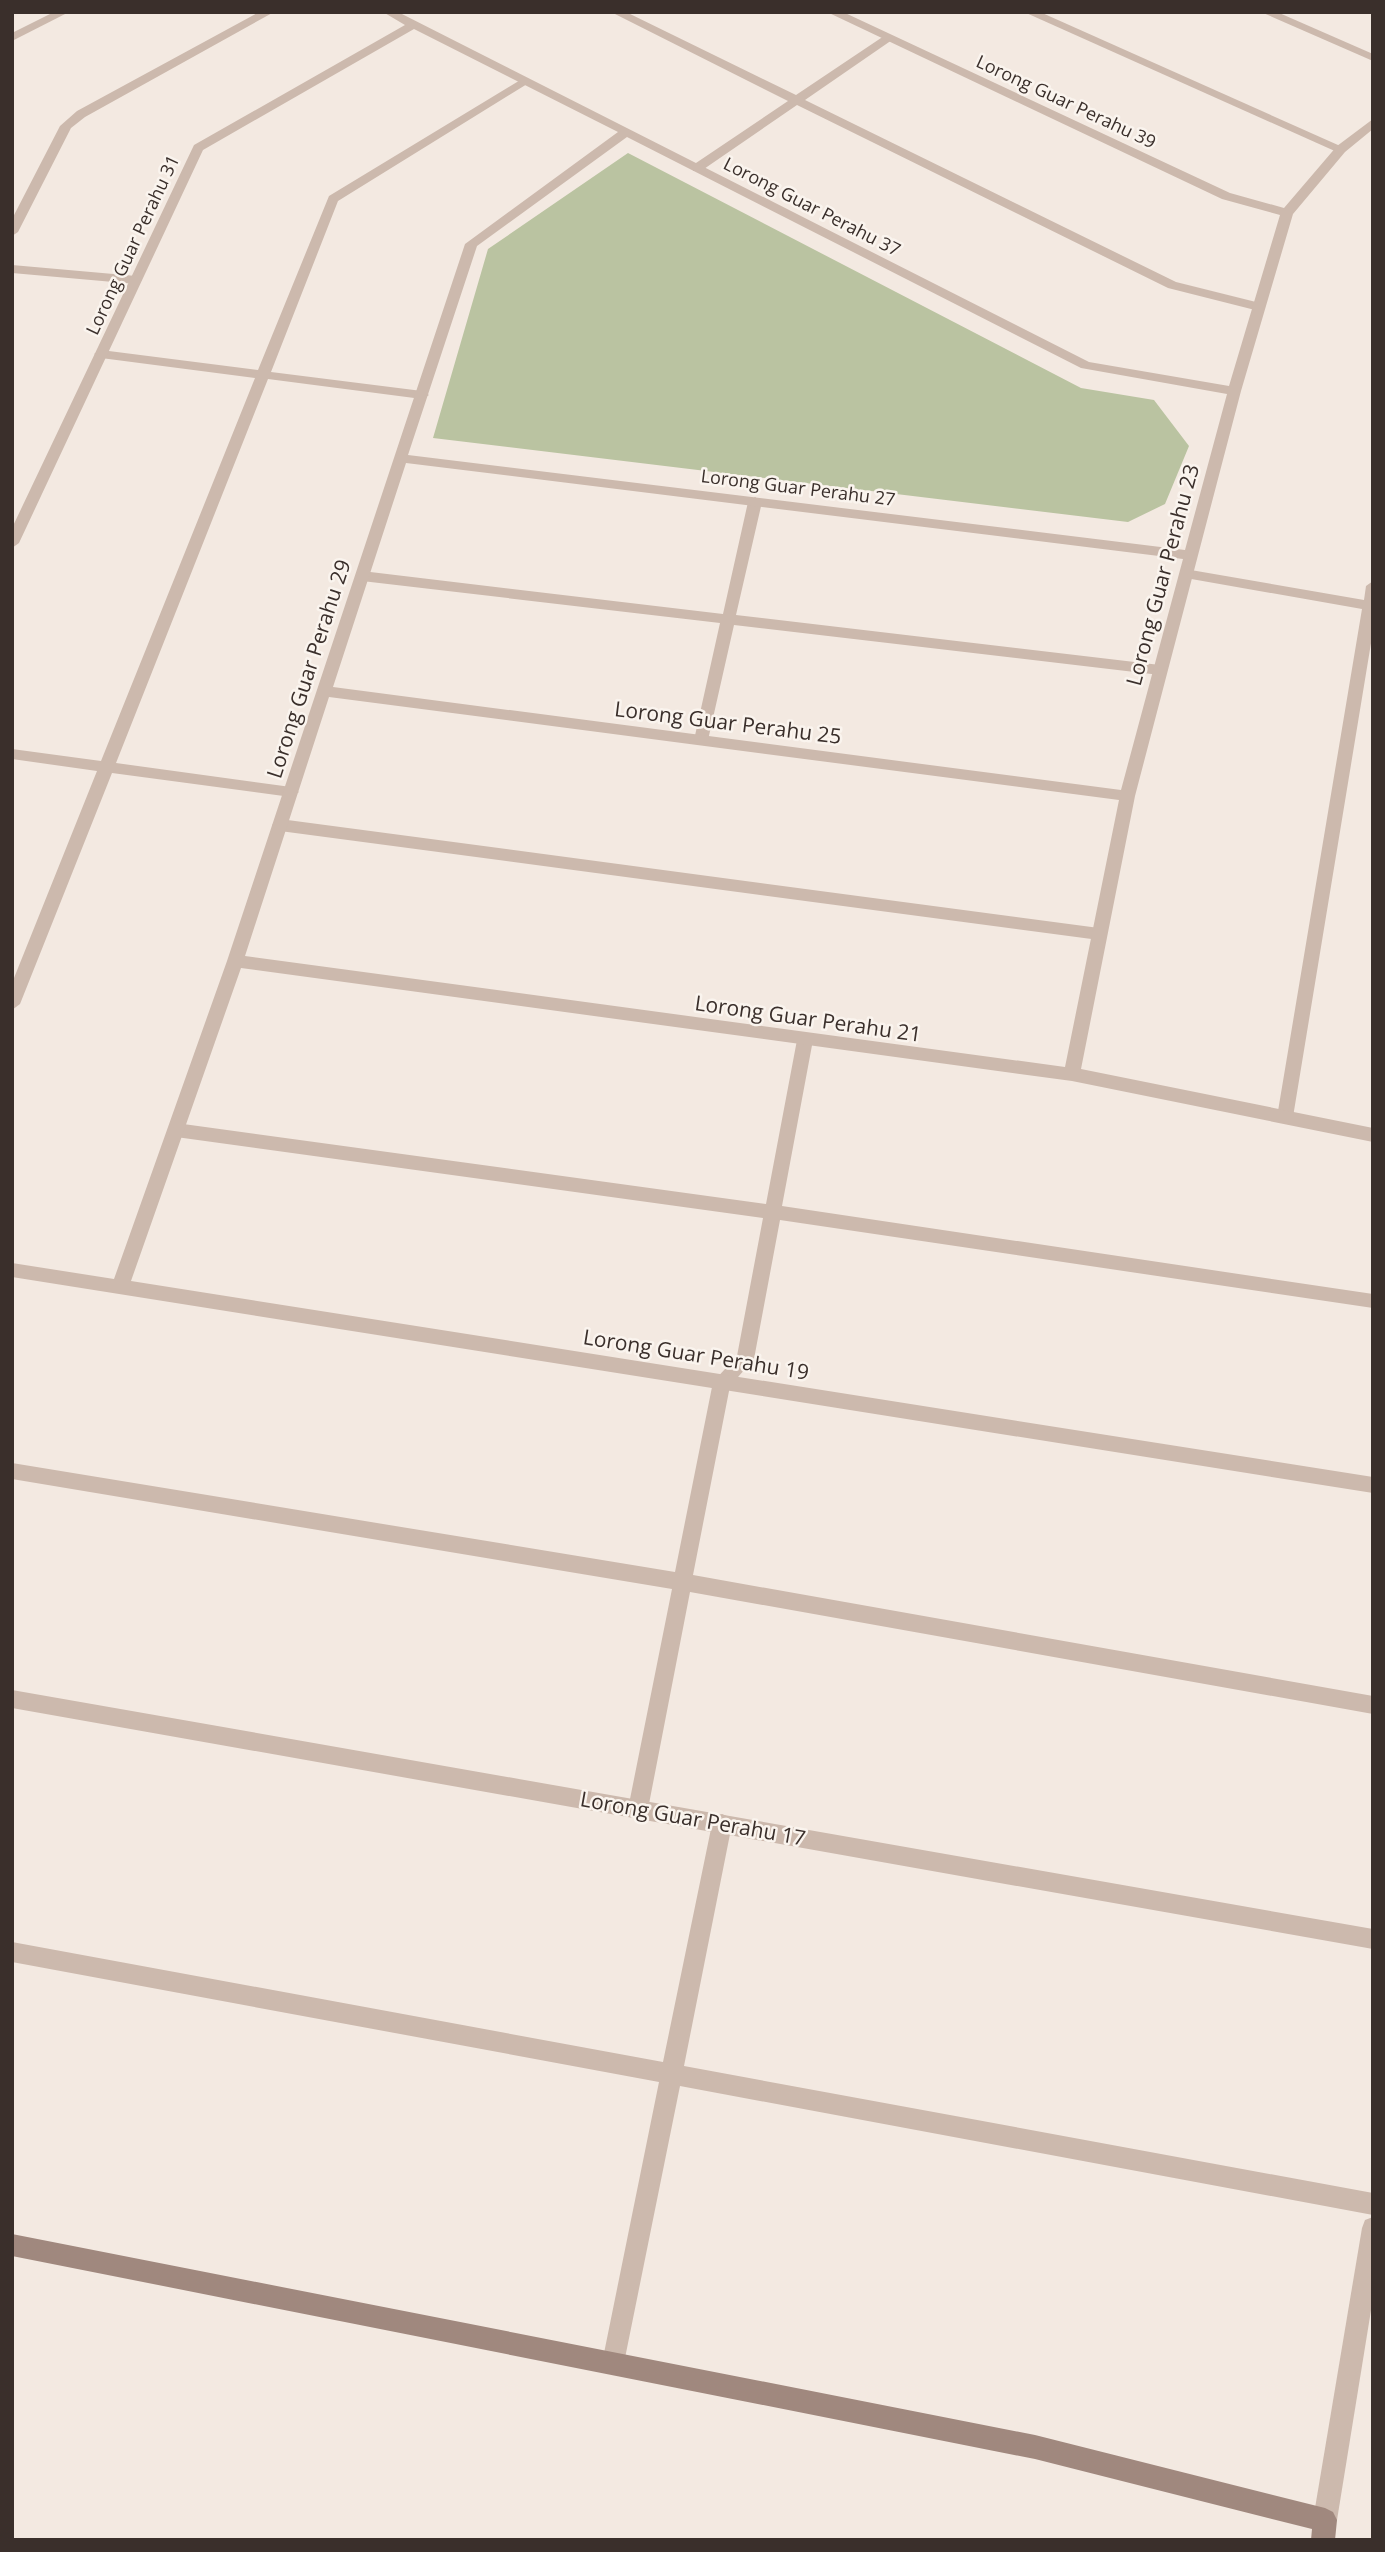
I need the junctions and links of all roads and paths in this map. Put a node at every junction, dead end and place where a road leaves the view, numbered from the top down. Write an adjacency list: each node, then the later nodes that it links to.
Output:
1 (62, 12): 9 (street)
2 (268, 12): 19 (street)
3 (389, 12): 8 (street, Lorong Guar Perahu 37)
4 (617, 12): 13 (street)
5 (833, 12): 10 (street, Lorong Guar Perahu 39)
6 (1030, 12): 16 (street)
7 (1267, 12): 11 (street)
8 (413, 25): 12 (street, Lorong Guar Perahu 37); 21 (street, Lorong Guar Perahu 31)
9 (12, 38)
10 (888, 38): 13 (street); 18 (street, Lorong Guar Perahu 39)
11 (1373, 58)
12 (526, 81): 15 (street, Lorong Guar Perahu 37); 24 (street)
13 (796, 100): 17 (street); 22 (street)
14 (1373, 123): 16 (street, Lorong Guar Perahu 23)
15 (626, 132): 17 (street, Lorong Guar Perahu 37); 26 (street, Lorong Guar Perahu 29)
16 (1340, 149): 18 (street, Lorong Guar Perahu 23)
17 (697, 168): 25 (street, Lorong Guar Perahu 37)
18 (1287, 213): 22 (street, Lorong Guar Perahu 23)
19 (12, 232)
20 (12, 269): 21 (street)
21 (136, 280): 23 (street, Lorong Guar Perahu 31)
22 (1259, 307): 25 (street, Lorong Guar Perahu 23)
23 (101, 354): 24 (street); 29 (street, Lorong Guar Perahu 31)
24 (264, 376): 26 (street); 40 (street)
25 (1234, 391): 30 (street, Lorong Guar Perahu 23)
26 (422, 395): 27 (street, Lorong Guar Perahu 29)
27 (401, 458): 28 (street, Lorong Guar Perahu 27); 32 (street, Lorong Guar Perahu 29)
28 (755, 502): 30 (street, Lorong Guar Perahu 27); 35 (street)
29 (12, 543)
30 (1190, 555): 31 (street, Lorong Guar Perahu 23)
31 (1185, 574): 34 (street); 36 (street, Lorong Guar Perahu 23)
32 (362, 576): 35 (street); 37 (street, Lorong Guar Perahu 29)
33 (1373, 586): 34 (street)
34 (1371, 606): 49 (street)
35 (729, 620): 36 (street); 38 (street)
36 (1160, 670): 42 (street, Lorong Guar Perahu 23)
37 (324, 691): 38 (street, Lorong Guar Perahu 25); 41 (street, Lorong Guar Perahu 29)
38 (701, 740): 42 (street, Lorong Guar Perahu 25)
39 (12, 754): 40 (street)
40 (107, 767): 41 (street); 46 (street)
41 (291, 792): 43 (street, Lorong Guar Perahu 29)
42 (1127, 796): 44 (street, Lorong Guar Perahu 23)
43 (280, 825): 44 (street); 45 (street, Lorong Guar Perahu 29)
44 (1099, 934): 48 (street, Lorong Guar Perahu 23)
45 (235, 961): 47 (street, Lorong Guar Perahu 21); 50 (street, Lorong Guar Perahu 29)
46 (12, 1004)
47 (805, 1040): 48 (street, Lorong Guar Perahu 21); 52 (street)
48 (1072, 1074): 49 (street, Lorong Guar Perahu 21)
49 (1285, 1117): 51 (street, Lorong Guar Perahu 21)
50 (176, 1130): 52 (street); 54 (street, Lorong Guar Perahu 29)
51 (1373, 1135)
52 (772, 1212): 55 (street); 56 (street)
53 (12, 1270): 54 (street, Lorong Guar Perahu 19)
54 (120, 1287): 56 (street, Lorong Guar Perahu 19)
55 (1373, 1301)
56 (722, 1382): 58 (street, Lorong Guar Perahu 19); 59 (street)
57 (12, 1471): 59 (street)
58 (1373, 1485)
59 (682, 1582): 61 (street); 62 (street)
60 (12, 1699): 62 (street, Lorong Guar Perahu 17)
61 (1373, 1705)
62 (638, 1809): 63 (street, Lorong Guar Perahu 17)
63 (722, 1824): 64 (street, Lorong Guar Perahu 17); 66 (street)
64 (1373, 1939)
65 (12, 1952): 66 (street)
66 (674, 2075): 67 (street); 70 (street)
67 (1373, 2204)
68 (1373, 2228): 71 (street)
69 (12, 2245): 70 (street)
70 (613, 2363): 71 (street)
71 (1324, 2530)

